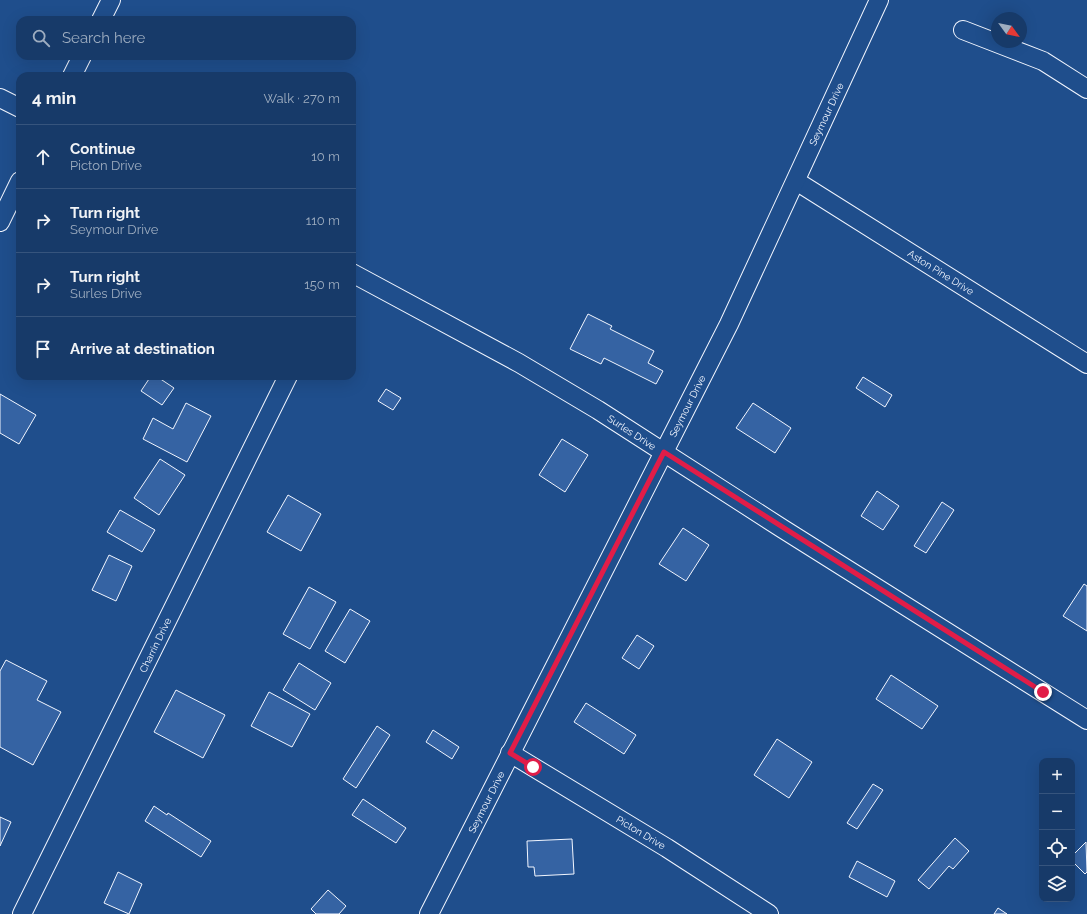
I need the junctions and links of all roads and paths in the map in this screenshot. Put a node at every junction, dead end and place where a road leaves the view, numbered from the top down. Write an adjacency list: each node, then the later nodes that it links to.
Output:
1 (111, 0): 3 (street)
2 (879, 0): 10 (street, Seymour Drive)
3 (102, 16)
4 (963, 30): 7 (street)
5 (80, 60): 6 (street)
6 (74, 72)
7 (1087, 89)
8 (0, 98): 9 (street)
9 (16, 106)
10 (796, 181): 14 (street, Aston Pine Drive); 16 (street, Seymour Drive)
11 (16, 189): 12 (street)
12 (0, 222)
13 (356, 275): 16 (street, Surles Drive)
14 (1087, 364)
15 (286, 380): 19 (street, Charrin Drive)
16 (664, 452): 17 (street, Surles Drive); 18 (street, Seymour Drive)
17 (1087, 720)
18 (510, 753): 20 (street, Seymour Drive); 21 (street, Picton Drive)
19 (22, 914)
20 (429, 914)
21 (769, 914)

